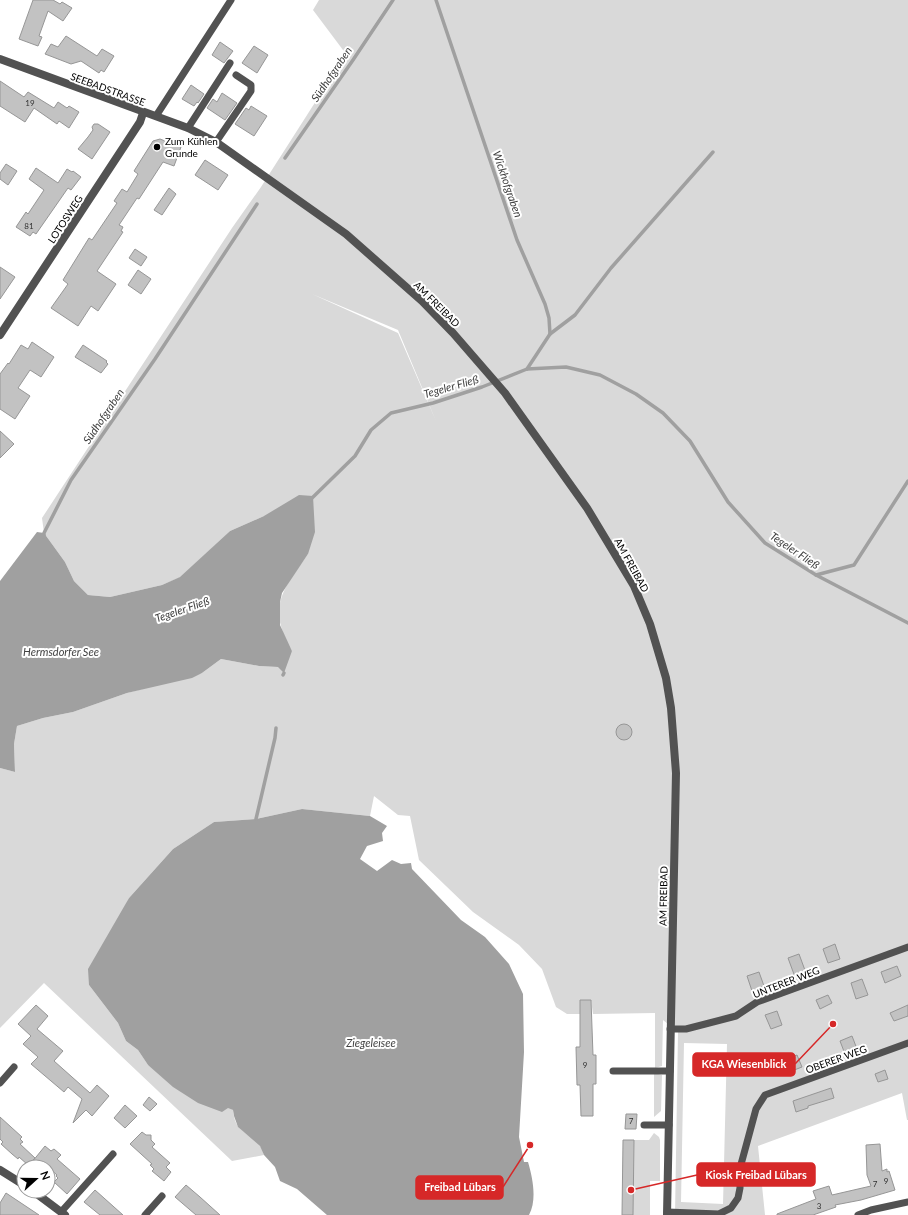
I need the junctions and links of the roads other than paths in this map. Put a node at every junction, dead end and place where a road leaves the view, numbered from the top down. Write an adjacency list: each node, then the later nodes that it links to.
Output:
1 (231, 0): 6 (lane)
2 (0, 59): 5 (street, SEEBADSTRASSE)
3 (230, 63): 7 (lane)
4 (236, 75): 9 (lane)
5 (143, 112): 6 (street, SEEBADSTRASSE); 10 (street, LOTOSWEG)
6 (156, 116): 7 (street, SEEBADSTRASSE)
7 (188, 128): 8 (street, SEEBADSTRASSE)
8 (208, 137): 9 (street, AM FREIBAD)
9 (216, 142): 12 (street, AM FREIBAD)
10 (0, 335)
11 (908, 947): 12 (lane, UNTERER WEG)
12 (670, 1029): 16 (street, AM FREIBAD)
13 (908, 1043): 26 (lane, OBERER WEG)
14 (14, 1067): 17 (lane)
15 (613, 1071): 16 (lane)
16 (670, 1071): 19 (street, AM FREIBAD)
17 (0, 1083)
18 (644, 1125): 19 (lane)
19 (669, 1125): 26 (street, AM FREIBAD)
20 (113, 1154): 27 (lane)
21 (0, 1170): 22 (street)
22 (16, 1180)
23 (162, 1196): 28 (lane)
24 (43, 1199): 27 (street)
25 (908, 1202): 29 (lane)
26 (667, 1213)
27 (63, 1214)
28 (145, 1215)
29 (858, 1215)

